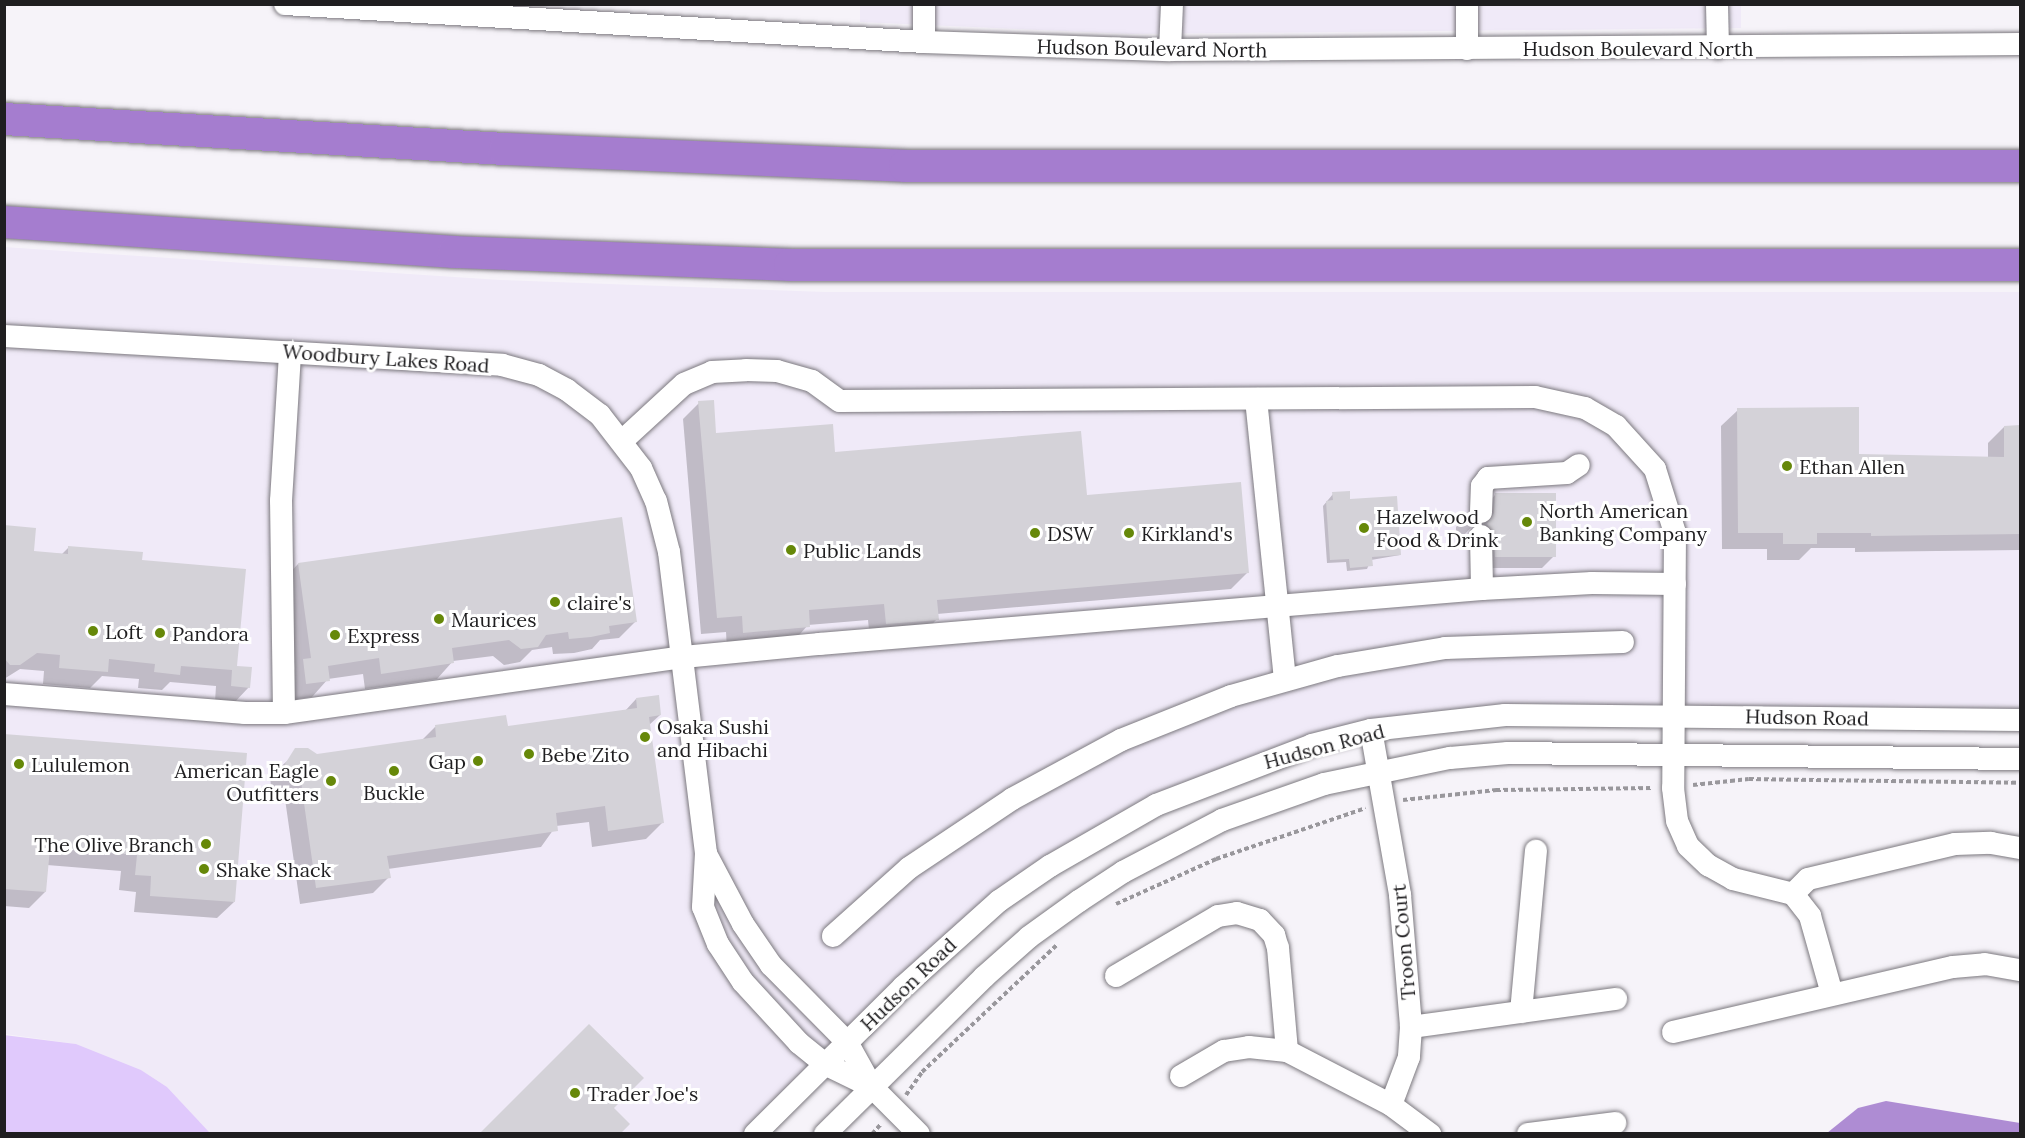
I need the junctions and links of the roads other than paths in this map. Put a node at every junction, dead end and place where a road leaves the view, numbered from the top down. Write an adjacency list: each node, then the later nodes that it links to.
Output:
1 (285, 4): 6 (street, Hudson Boulevard North)
2 (924, 4): 7 (street)
3 (1172, 4): 11 (street)
4 (1467, 4): 10 (street)
5 (1717, 4): 9 (street)
6 (527, 12): 7 (street, Hudson Boulevard North)
7 (924, 42): 11 (street, Hudson Boulevard North)
8 (2020, 44): 9 (street, Hudson Boulevard North)
9 (1718, 48): 10 (street, Hudson Boulevard North)
10 (1467, 49): 11 (street, Hudson Boulevard North)
11 (1170, 50)
12 (4, 119): 13 (highway)
13 (2020, 166)
14 (4, 222): 15 (highway)
15 (2020, 265)
16 (4, 336): 17 (street, Woodbury Lakes Road)
17 (290, 352): 19 (street, Woodbury Lakes Road); 30 (street)
18 (1256, 399): 19 (street); 23 (street); 25 (street)
19 (622, 441): 27 (street, Woodbury Lakes Road)
20 (1579, 465): 21 (street)
21 (1481, 512)
22 (1481, 536): 24 (street)
23 (1675, 584): 24 (street); 31 (street)
24 (1482, 589): 25 (street)
25 (1277, 605): 27 (street); 28 (street)
26 (1623, 642): 28 (street)
27 (684, 657): 30 (street); 39 (street, Woodbury Lakes Road)
28 (1285, 679): 41 (street)
29 (4, 694): 30 (street)
30 (284, 713)
31 (1674, 716): 32 (street, Hudson Road); 33 (street, Hudson Road); 34 (street)
32 (2020, 720)
33 (1371, 730): 36 (street, Troon Court); 49 (street, Hudson Road)
34 (1673, 754): 35 (street, Hudson Road); 36 (street, Hudson Road); 40 (street)
35 (2020, 759)
36 (1378, 770): 47 (street, Troon Court); 53 (street, Hudson Road)
37 (2020, 848): 40 (street)
38 (1536, 850): 46 (street)
39 (706, 853): 49 (street); 51 (street, Woodbury Lakes Road)
40 (1793, 894): 44 (street)
41 (833, 936)
42 (2020, 969): 44 (street)
43 (1116, 976): 50 (street)
44 (1832, 994): 48 (street)
45 (1616, 999): 46 (street)
46 (1521, 1012): 47 (street)
47 (1411, 1027): 54 (street, Troon Court)
48 (1673, 1032)
49 (847, 1042): 51 (street, Hudson Road); 53 (street)
50 (1287, 1051): 52 (street); 54 (street)
51 (825, 1064): 53 (street, Woodbury Lakes Road); 56 (street, Hudson Road)
52 (1181, 1076)
53 (872, 1087): 57 (street, Hudson Road); 58 (street)
54 (1391, 1105): 59 (street)
55 (1615, 1123): 60 (street)
56 (755, 1134)
57 (825, 1134)
58 (919, 1134)
59 (1430, 1134)
60 (1528, 1134)

